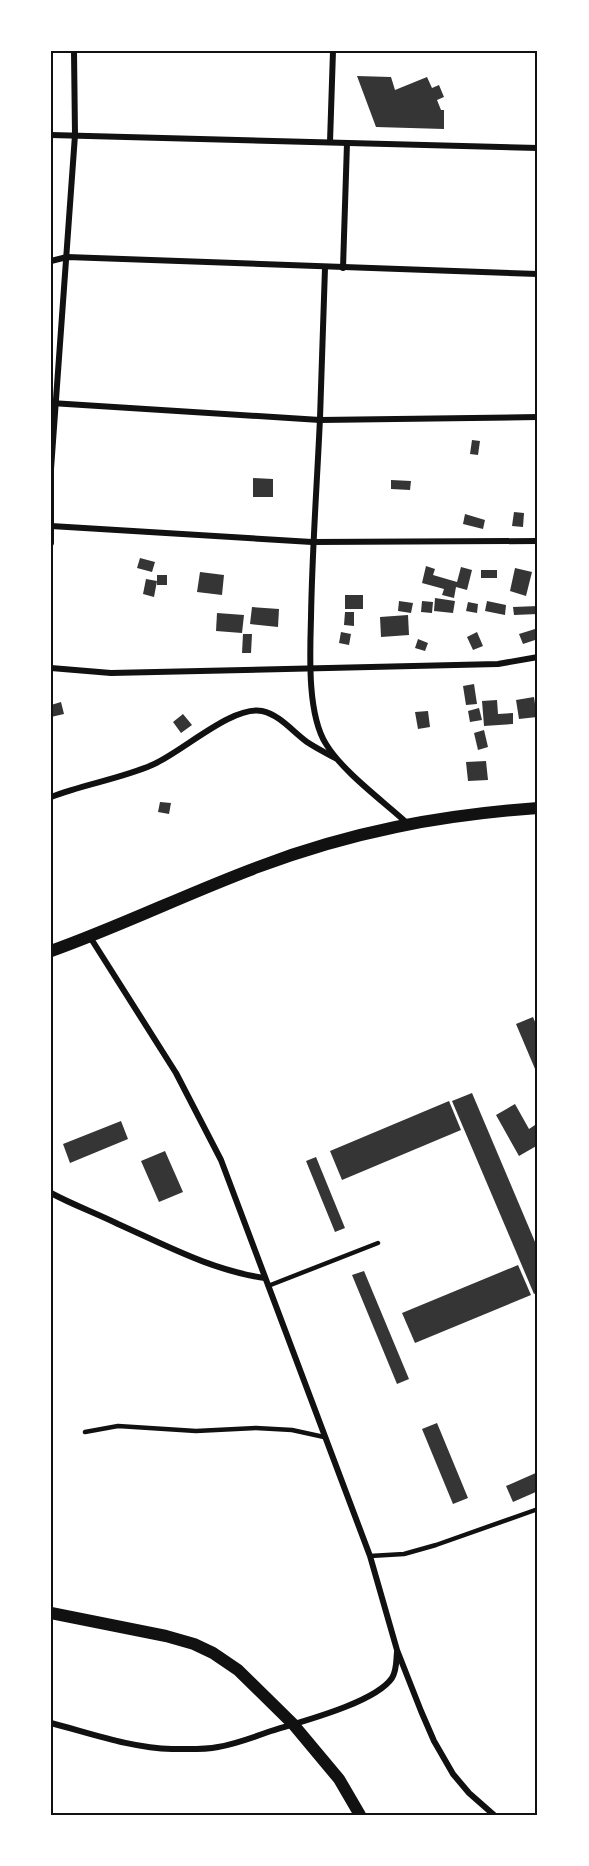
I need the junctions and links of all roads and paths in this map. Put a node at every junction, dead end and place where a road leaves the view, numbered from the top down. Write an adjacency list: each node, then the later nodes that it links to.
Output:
1 (74, 51): 4 (street)
2 (333, 51): 5 (street)
3 (51, 135): 4 (street)
4 (75, 135): 5 (street); 8 (street)
5 (330, 142): 6 (street)
6 (347, 142): 7 (street); 11 (street)
7 (538, 148)
8 (68, 257): 9 (street); 10 (street); 13 (street)
9 (51, 261)
10 (325, 268): 11 (street); 15 (street)
11 (343, 268): 12 (street)
12 (538, 274)
13 (53, 403): 15 (street); 16 (street)
14 (538, 417): 15 (street)
15 (320, 420): 18 (street)
16 (52, 526): 18 (street); 19 (street)
17 (538, 540): 18 (street)
18 (312, 542): 22 (street)
19 (51, 543)
20 (538, 657): 22 (street)
21 (51, 668): 22 (street)
22 (310, 668): 23 (street)
23 (340, 761): 24 (street); 26 (street)
24 (51, 797)
25 (538, 808): 26 (main road)
26 (407, 823): 27 (main road)
27 (90, 937): 28 (main road); 31 (street)
28 (51, 951)
29 (51, 1193): 31 (street)
30 (378, 1243): 32 (lane)
31 (265, 1278): 32 (street)
32 (268, 1286): 34 (street)
33 (85, 1432): 34 (lane)
34 (324, 1437): 36 (street)
35 (538, 1509): 36 (lane)
36 (370, 1556): 38 (street)
37 (51, 1613): 40 (main road)
38 (397, 1650): 40 (street); 42 (street)
39 (51, 1723): 40 (street)
40 (293, 1724): 41 (main road)
41 (360, 1815)
42 (494, 1815)

